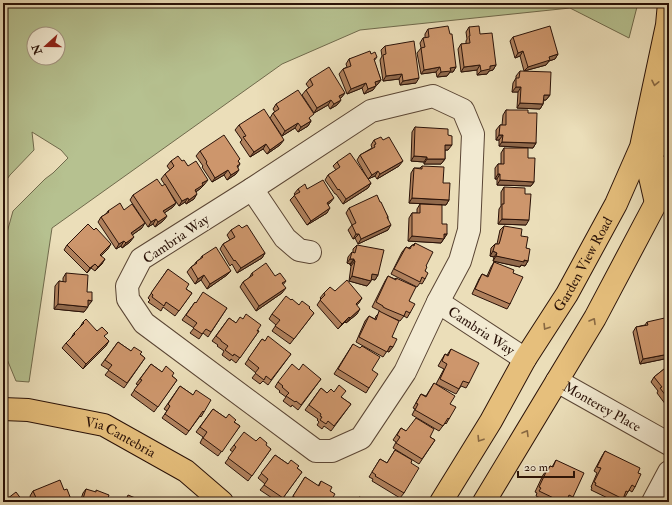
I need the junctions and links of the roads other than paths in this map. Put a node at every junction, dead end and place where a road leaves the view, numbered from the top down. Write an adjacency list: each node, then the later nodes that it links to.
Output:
1 (669, 3): 8 (main road, Garden View Road, one-way to 8)
2 (669, 100): 5 (main road)
3 (669, 166): 5 (main road)
4 (252, 189): 6 (street); 7 (street, Cambria Way); 7 (street, Cambria Way)
5 (656, 203): 9 (main road, one-way to 5)
6 (310, 252)
7 (438, 302): 8 (street, Cambria Way)
8 (525, 359): 14 (main road, Garden View Road, one-way to 14)
9 (557, 381): 11 (street, Monterey Place); 15 (main road, one-way to 9)
10 (3, 409): 13 (main road, Via Cantebria)
11 (669, 444)
12 (669, 472): 16 (street)
13 (222, 502)
14 (441, 502)
15 (484, 502)
16 (653, 502)

